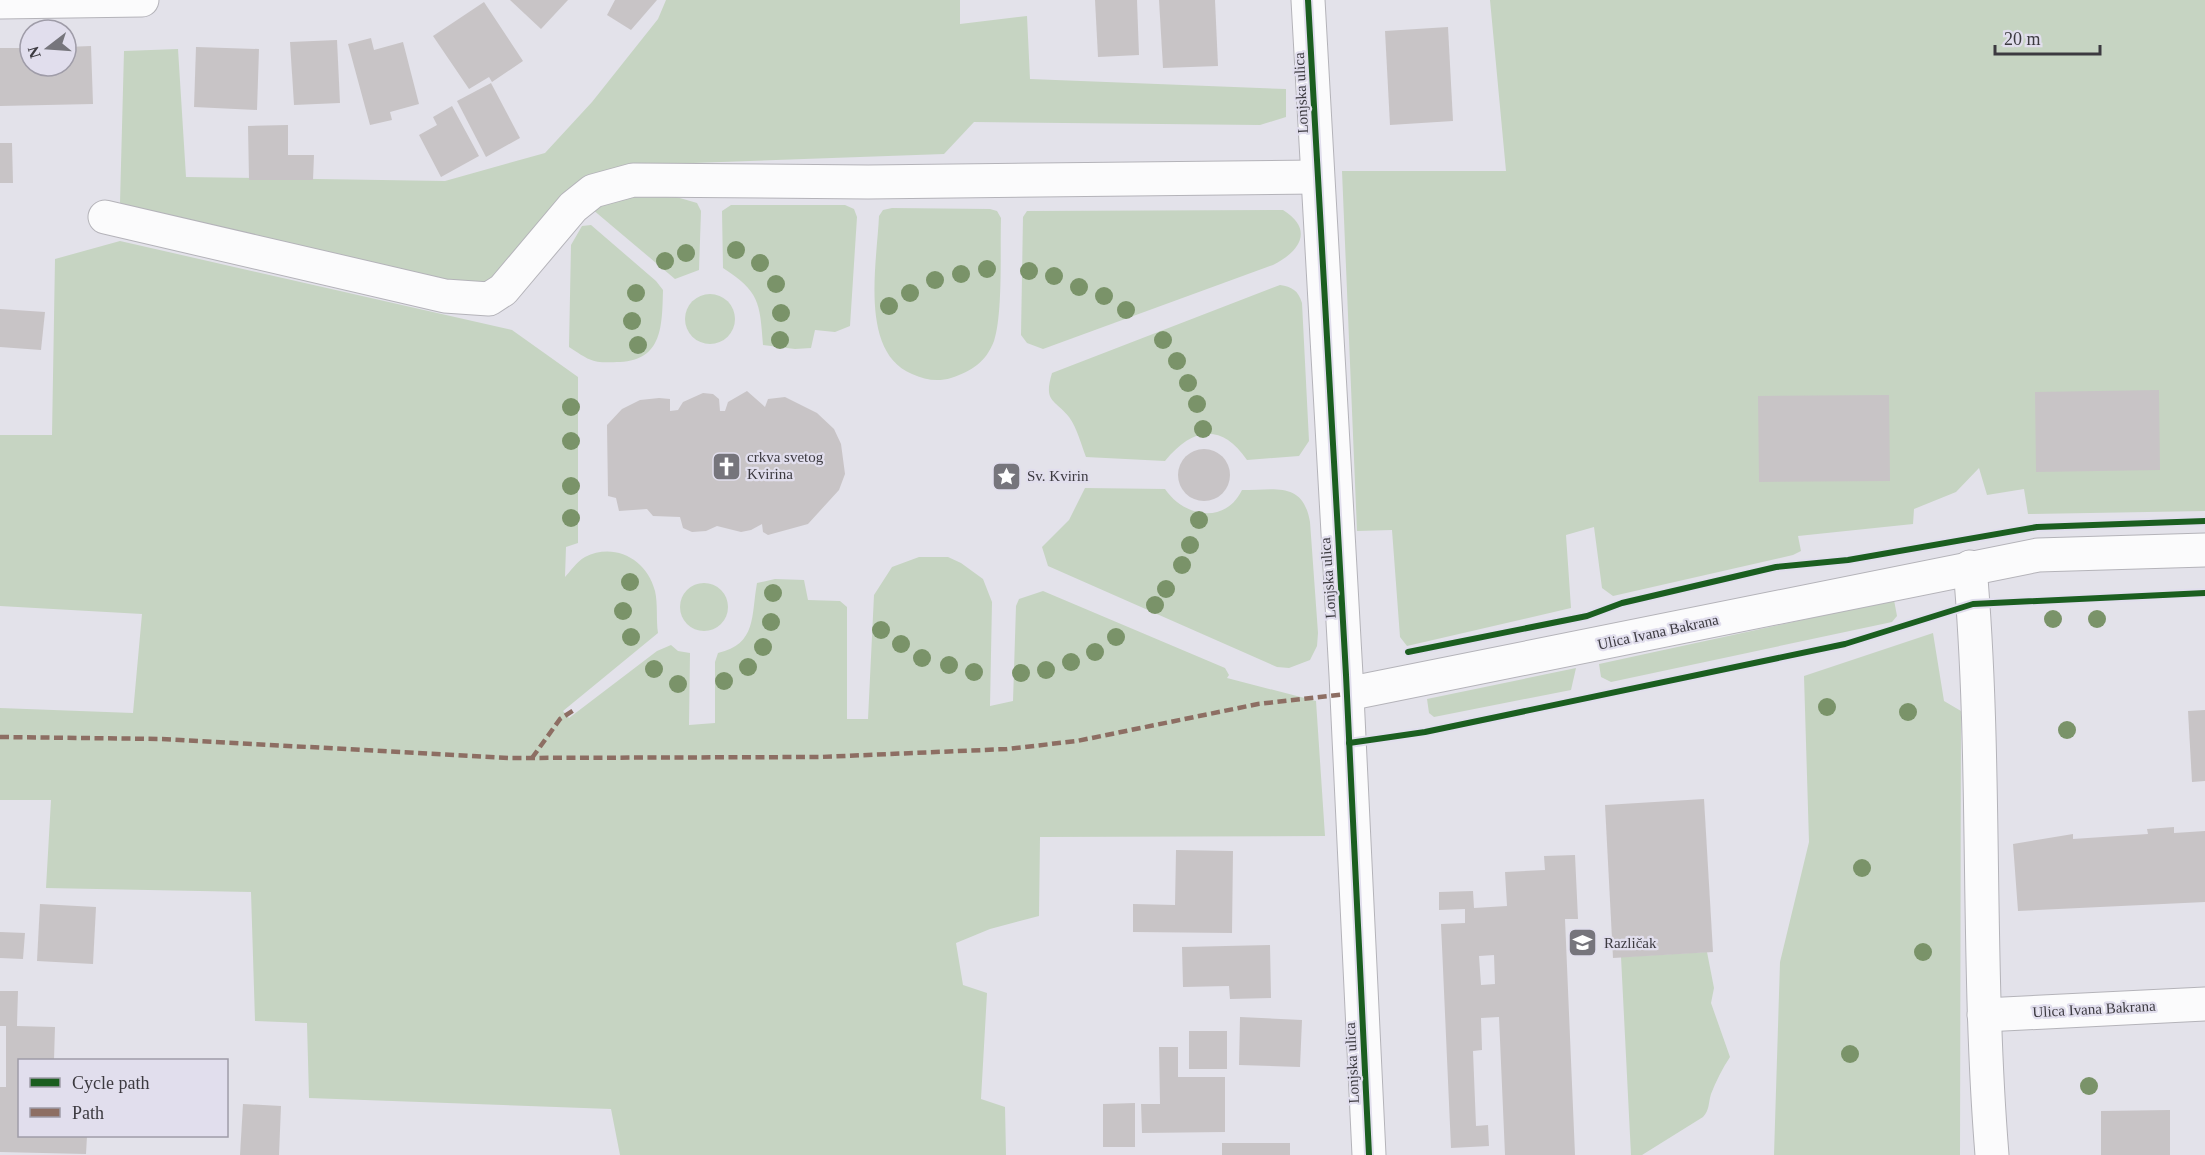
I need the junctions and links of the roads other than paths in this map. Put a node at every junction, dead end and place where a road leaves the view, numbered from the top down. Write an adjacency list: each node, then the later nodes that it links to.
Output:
1 (142, 0): 3 (street)
2 (1308, 0): 4 (street, Lonjska ulica)
3 (0, 2)
4 (1317, 177): 5 (street); 8 (street, Lonjska ulica)
5 (105, 217)
6 (2205, 550): 7 (street, Ulica Ivana Bakrana)
7 (1970, 567): 8 (street, Ulica Ivana Bakrana); 10 (street)
8 (1347, 694): 11 (street, Lonjska ulica)
9 (2205, 1004): 10 (street, Ulica Ivana Bakrana)
10 (1984, 1015): 12 (street)
11 (1369, 1155)
12 (1992, 1155)

